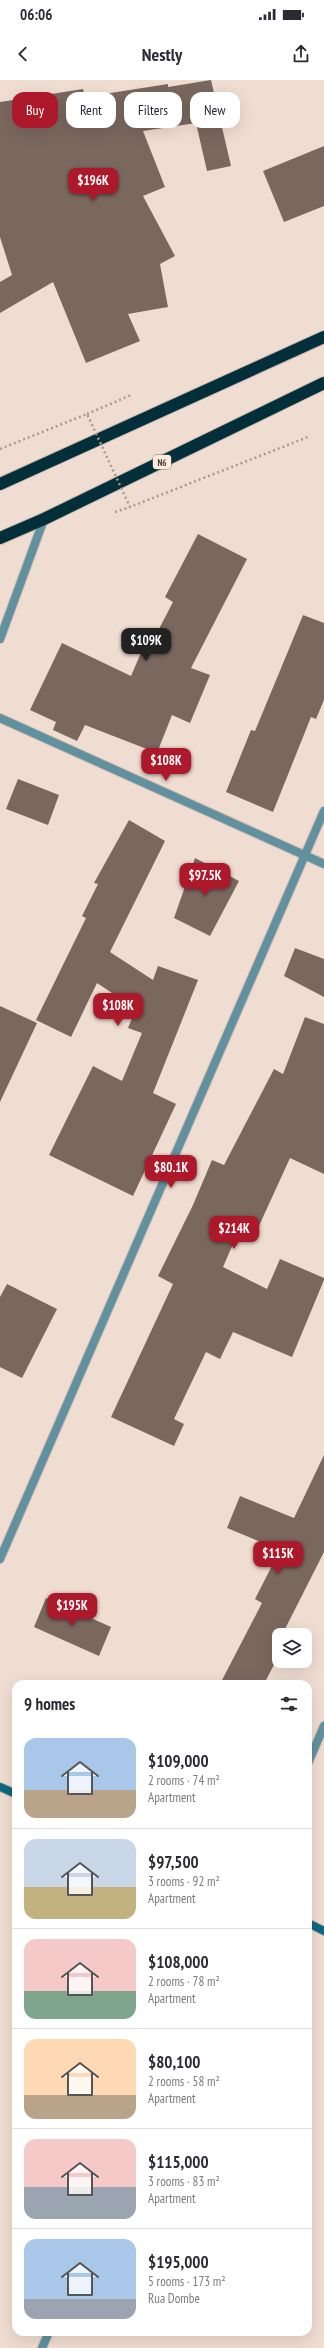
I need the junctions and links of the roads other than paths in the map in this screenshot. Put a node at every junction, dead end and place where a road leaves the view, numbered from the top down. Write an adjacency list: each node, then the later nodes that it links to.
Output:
1 (324, 337): 3 (highway)
2 (324, 384): 4 (highway, N6)
3 (0, 484)
4 (44, 519): 5 (highway, N6); 6 (street)
5 (0, 538)
6 (0, 639)
7 (0, 718): 9 (street)
8 (324, 811): 9 (street)
9 (305, 856): 10 (street); 11 (street)
10 (324, 864)
11 (0, 1558)
12 (324, 1726): 13 (street)
13 (312, 1754)
14 (0, 1787): 15 (street)
15 (12, 1792)
16 (312, 1925): 17 (street)
17 (324, 1930)
18 (47, 2336): 19 (street)
19 (42, 2348)

